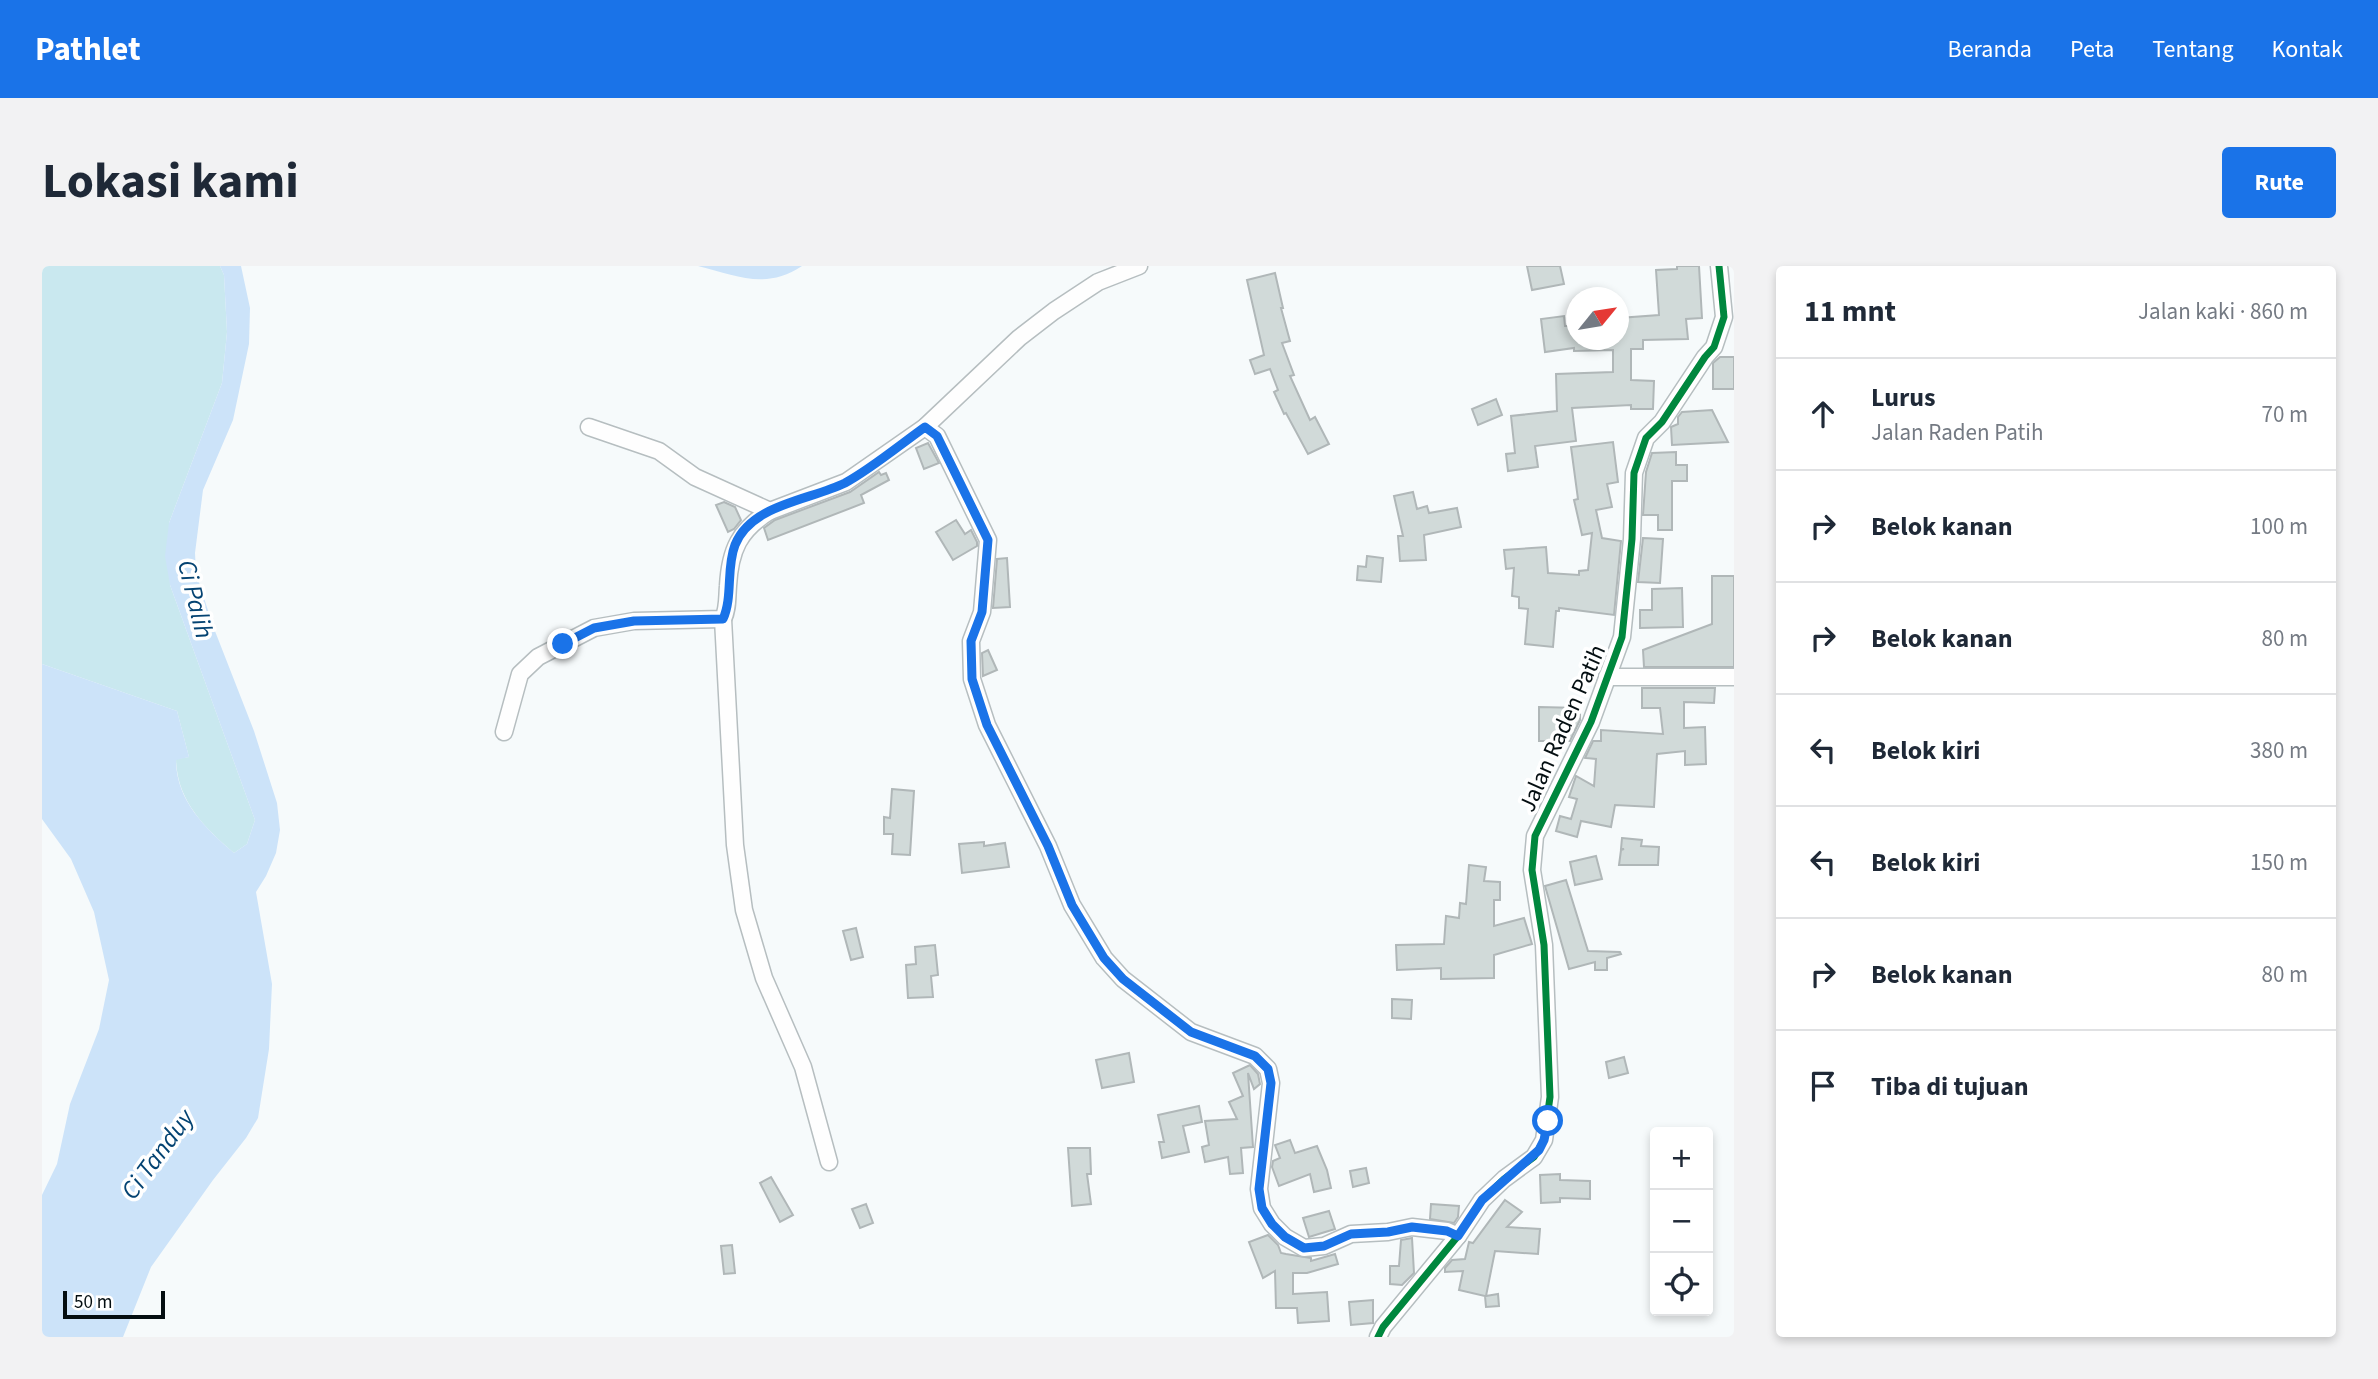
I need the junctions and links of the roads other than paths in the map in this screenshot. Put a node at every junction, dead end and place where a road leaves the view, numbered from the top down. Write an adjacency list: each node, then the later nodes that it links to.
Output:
1 (1139, 266): 4 (street)
2 (1720, 266): 7 (street, Jalan Raden Patih)
3 (589, 427): 5 (street)
4 (925, 427): 5 (street); 11 (street)
5 (770, 511): 6 (street)
6 (723, 619): 9 (street); 10 (street)
7 (1608, 677): 8 (street); 11 (street, Jalan Raden Patih)
8 (1734, 677)
9 (504, 732)
10 (829, 1162)
11 (1458, 1236): 12 (street, Jalan Raden Patih)
12 (1378, 1337)

